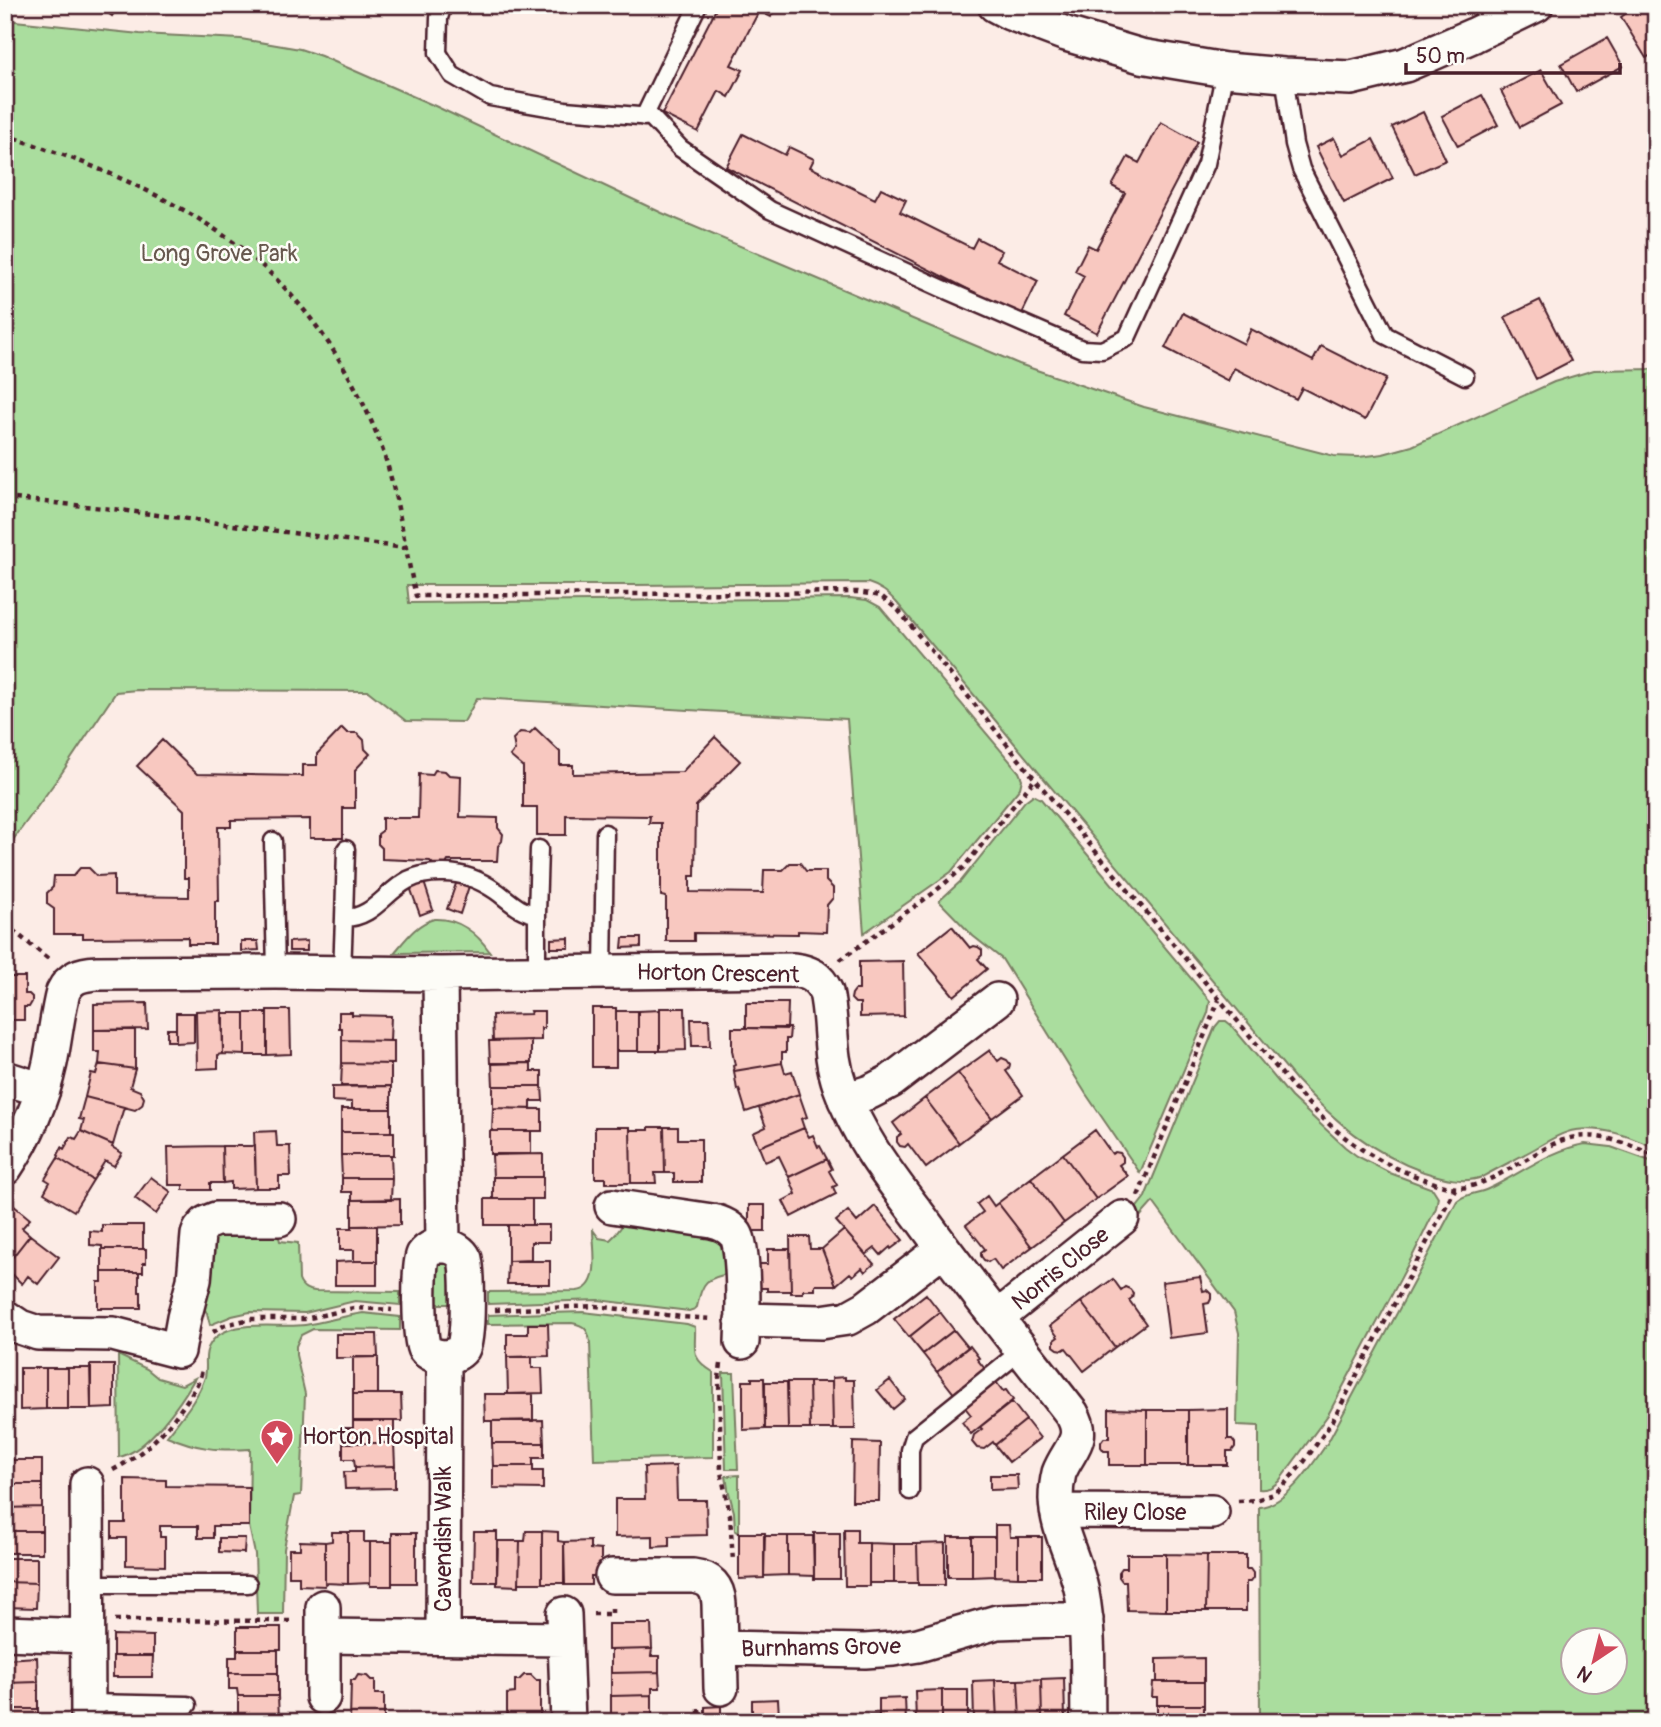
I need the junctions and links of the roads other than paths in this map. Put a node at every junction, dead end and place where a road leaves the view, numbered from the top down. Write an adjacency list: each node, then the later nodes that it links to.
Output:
1 (443, 5): 7 (lane)
2 (698, 5): 7 (lane)
3 (995, 5): 5 (street)
4 (1536, 5): 6 (street)
5 (1225, 70): 6 (street); 7 (lane)
6 (1284, 75): 8 (lane)
7 (644, 117)
8 (1465, 376)
9 (605, 833): 16 (lane)
10 (273, 842): 15 (lane)
11 (346, 849): 14 (lane)
12 (539, 849): 13 (lane)
13 (537, 914): 14 (lane); 18 (lane)
14 (344, 918): 17 (lane)
15 (276, 972): 17 (street, Horton Crescent); 22 (street, Horton Crescent)
16 (603, 972): 18 (street, Horton Crescent); 23 (street, Horton Crescent)
17 (342, 973): 19 (street, Horton Crescent)
18 (537, 973): 19 (street, Horton Crescent)
19 (440, 974): 28 (street)
20 (997, 1000): 23 (street)
21 (5, 1078): 22 (street)
22 (43, 1090): 24 (street)
23 (845, 1100): 29 (street, Horton Crescent)
24 (5, 1168)
25 (612, 1206): 29 (street)
26 (1122, 1218): 31 (street, Norris Close)
27 (279, 1219): 30 (street)
28 (443, 1246): 33 (street); 33 (street)
29 (943, 1249): 31 (street, Horton Crescent)
30 (5, 1317)
31 (998, 1318): 32 (street, Horton Crescent)
32 (1022, 1349): 35 (lane); 36 (street, Horton Crescent)
33 (443, 1357): 44 (street, Cavendish Walk)
34 (87, 1484): 39 (street)
35 (911, 1491)
36 (1058, 1511): 37 (street, Riley Close); 41 (street, Horton Crescent)
37 (1212, 1512)
38 (612, 1576): 45 (street)
39 (87, 1584): 40 (lane); 42 (street)
40 (248, 1584)
41 (1086, 1619): 45 (street, Burnhams Grove); 51 (street, Horton Crescent)
42 (86, 1628): 43 (street); 49 (street)
43 (5, 1633)
44 (443, 1637): 47 (street, Cavendish Walk); 50 (street, Cavendish Walk)
45 (721, 1648): 46 (street)
46 (721, 1688)
47 (323, 1697)
48 (188, 1705): 49 (lane)
49 (88, 1713)
50 (568, 1722)
51 (1088, 1722)

